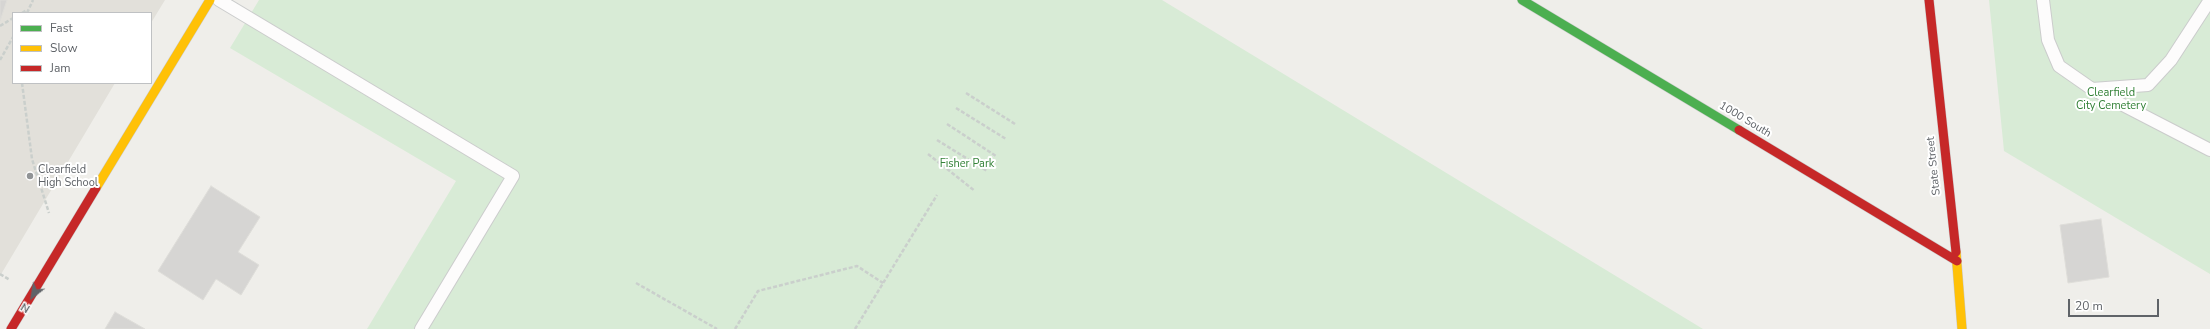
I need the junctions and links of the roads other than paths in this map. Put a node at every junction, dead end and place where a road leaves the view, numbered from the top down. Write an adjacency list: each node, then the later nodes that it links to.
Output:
1 (210, 0): 10 (street)
2 (219, 0): 11 (lane)
3 (1522, 0): 9 (street, 1000 South)
4 (1929, 0): 9 (street, State Street)
5 (2043, 0): 7 (lane)
6 (2210, 0): 7 (lane)
7 (2092, 89): 8 (lane)
8 (2210, 150)
9 (1957, 262): 12 (street, State Street)
10 (11, 329)
11 (421, 329)
12 (1962, 329)

